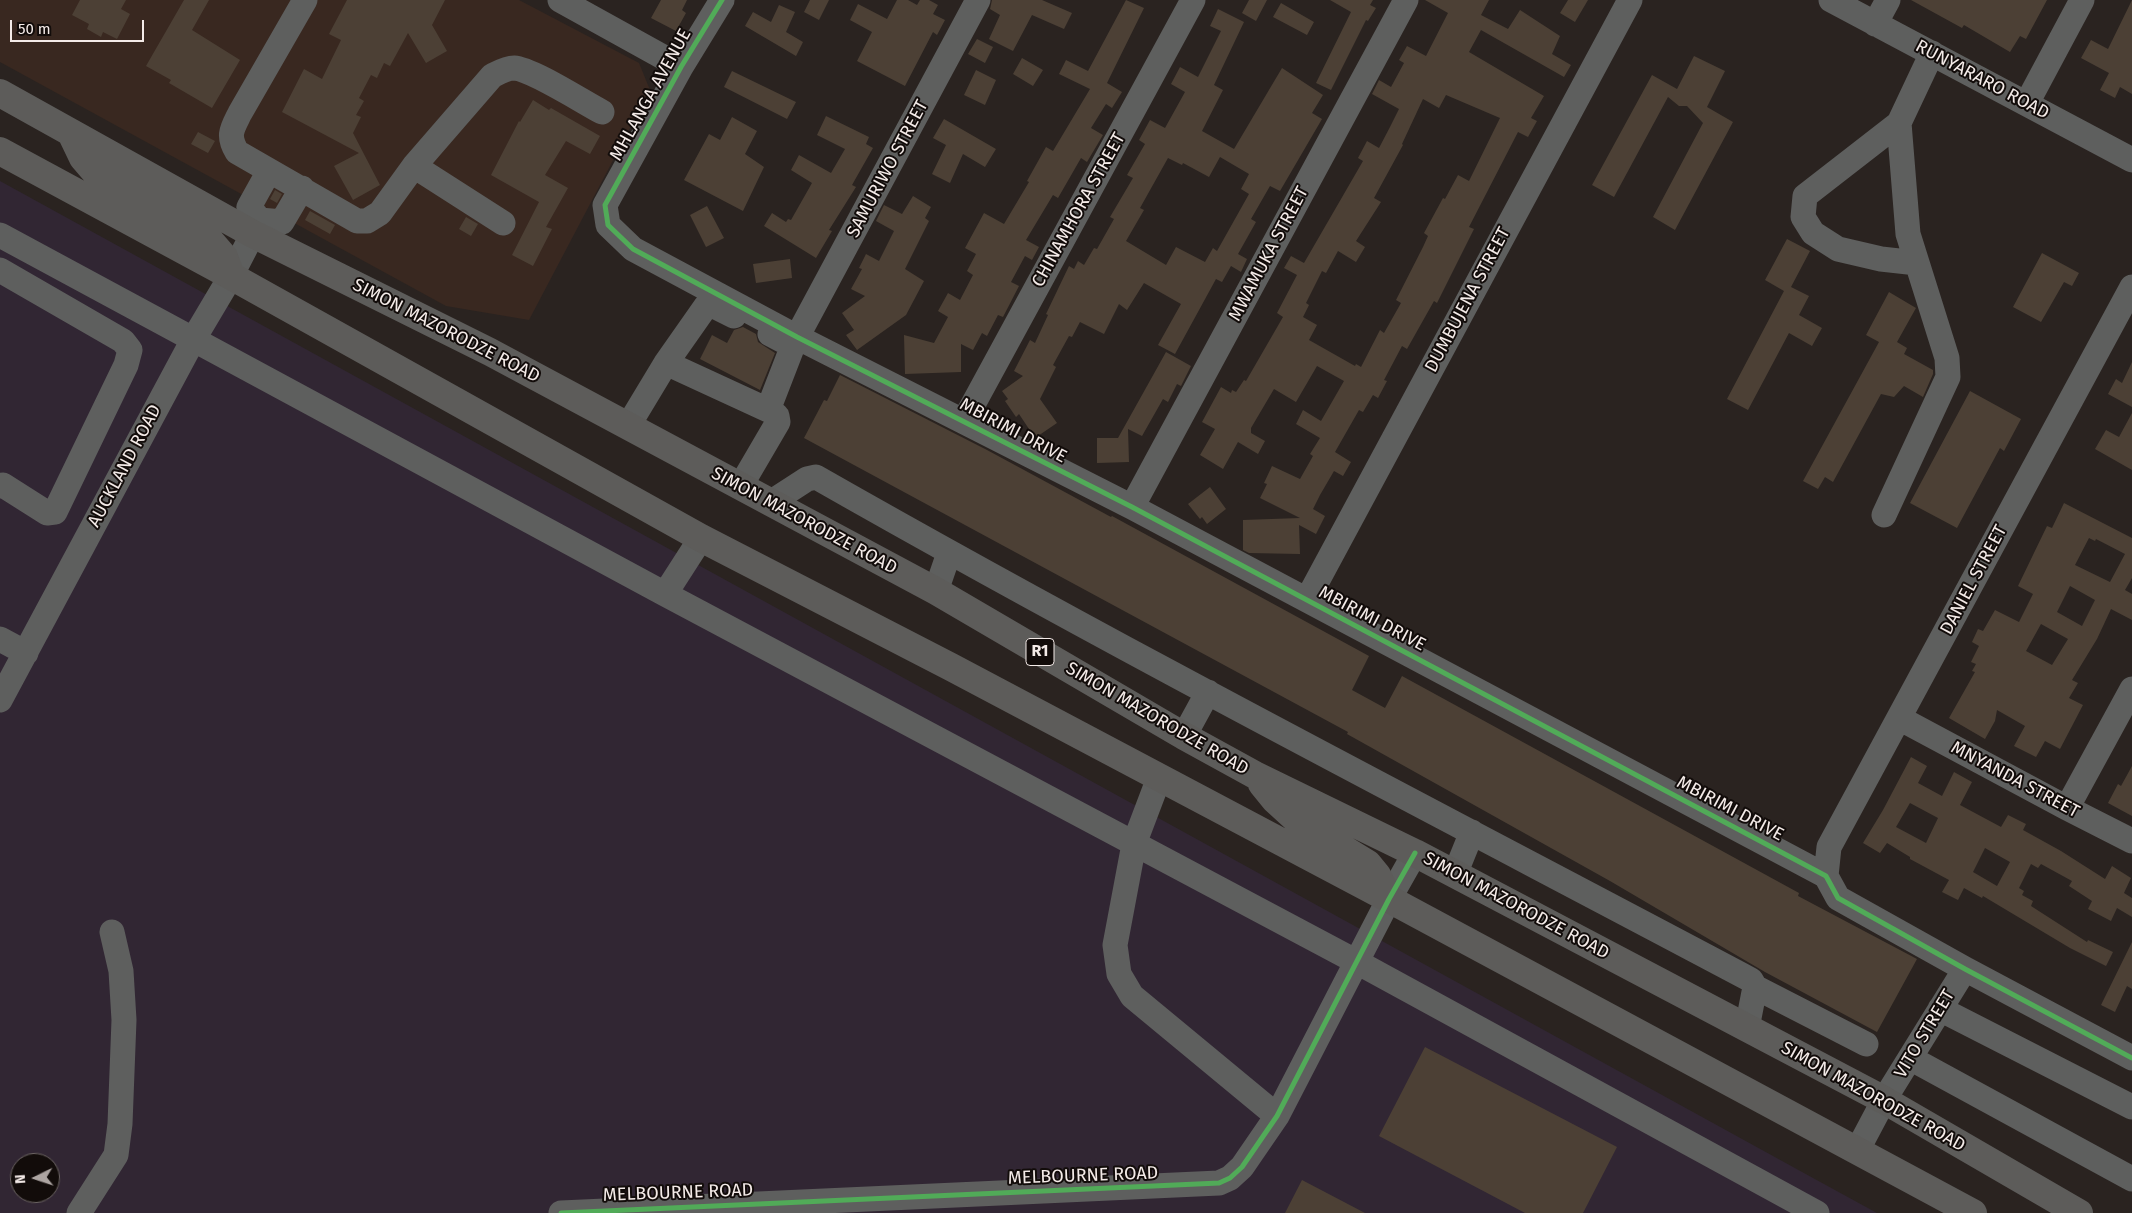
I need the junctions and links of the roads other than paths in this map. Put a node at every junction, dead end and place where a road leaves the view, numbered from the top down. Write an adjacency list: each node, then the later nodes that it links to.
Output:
1 (305, 0): 22 (street)
2 (560, 0): 13 (street)
3 (722, 0): 13 (street, MHLANGA AVENUE)
4 (978, 0): 32 (street, SAMURIWO STREET)
5 (1194, 0): 36 (street, CHINAMHORA STREET)
6 (1406, 0): 41 (street, MWAMUKA STREET)
7 (1630, 0): 47 (street, DUMBUJENA STREET)
8 (1831, 0): 11 (street, RUNYARARO ROAD)
9 (1888, 0): 11 (street)
10 (2082, 0): 15 (street)
11 (1875, 24): 12 (street, RUNYARARO ROAD)
12 (1932, 53): 15 (street, RUNYARARO ROAD); 17 (street)
13 (681, 67): 24 (street, MHLANGA AVENUE)
14 (0, 93): 18 (highway, SIMON MAZORODZE ROAD / R1)
15 (2027, 103): 20 (street, RUNYARARO ROAD)
16 (602, 112): 21 (street)
17 (1899, 123): 28 (street); 28 (street)
18 (71, 133): 26 (highway, SIMON MAZORODZE ROAD / R1); 30 (highway)
19 (0, 150): 30 (highway)
20 (2132, 160)
21 (414, 166): 23 (street); 25 (street)
22 (270, 171): 23 (street); 26 (street)
23 (302, 188): 26 (street)
24 (605, 205): 32 (street, MBIRIMI DRIVE)
25 (503, 223)
26 (257, 227): 30 (street, AUCKLAND ROAD); 37 (highway, SIMON MAZORODZE ROAD / R1)
27 (0, 235): 33 (street)
28 (1917, 263): 42 (street)
29 (0, 270): 38 (street)
30 (231, 276): 33 (street, AUCKLAND ROAD); 43 (highway)
31 (2132, 287): 53 (street, DANIEL STREET)
32 (797, 337): 36 (street, MBIRIMI DRIVE)
33 (193, 340): 46 (street); 49 (street, AUCKLAND ROAD)
34 (666, 363): 35 (street); 35 (street); 37 (street)
35 (769, 409): 39 (street)
36 (964, 421): 41 (street, MBIRIMI DRIVE)
37 (628, 426): 39 (highway, SIMON MAZORODZE ROAD / R1)
38 (0, 486)
39 (740, 487): 40 (highway, SIMON MAZORODZE ROAD / R1)
40 (770, 503): 44 (street); 45 (highway, SIMON MAZORODZE ROAD / R1)
41 (1132, 507): 47 (street, MBIRIMI DRIVE)
42 (1884, 515)
43 (701, 538): 46 (street); 56 (highway)
44 (950, 553): 45 (street); 51 (street)
45 (936, 591): 54 (highway, SIMON MAZORODZE ROAD / R1)
46 (665, 594): 60 (street)
47 (1307, 600): 63 (street, MBIRIMI DRIVE)
48 (0, 638): 49 (street)
49 (26, 653): 52 (street, AUCKLAND ROAD)
50 (2132, 689): 57 (street)
51 (1208, 692): 54 (street); 58 (street)
52 (0, 700)
53 (1899, 718): 57 (street, MNYANDA STREET); 63 (street, DANIEL STREET)
54 (1184, 736): 55 (highway, SIMON MAZORODZE ROAD / R1)
55 (1255, 775): 61 (highway, SIMON MAZORODZE ROAD / R1); 64 (highway)
56 (1160, 778): 60 (street); 64 (highway)
57 (2067, 808): 59 (street, MNYANDA STREET)
58 (1472, 832): 62 (street); 68 (street)
59 (2132, 840)
60 (1134, 844): 66 (street); 76 (street)
61 (1415, 853): 62 (highway, SIMON MAZORODZE ROAD / R1); 64 (street, MELBOURNE ROAD)
62 (1455, 874): 70 (highway, SIMON MAZORODZE ROAD / R1)
63 (1826, 876): 67 (street)
64 (1388, 899): 66 (street, MELBOURNE ROAD); 77 (highway)
65 (112, 932): 79 (street)
66 (1357, 962): 76 (street, MELBOURNE ROAD); 81 (street)
67 (1965, 969): 69 (street, VITO STREET); 73 (street)
68 (1755, 988): 70 (street); 71 (street)
69 (1940, 1009): 72 (street, VITO STREET); 75 (street)
70 (1747, 1028): 74 (highway, SIMON MAZORODZE ROAD / R1)
71 (1866, 1044)
72 (1910, 1058): 74 (street, VITO STREET); 78 (street)
73 (2132, 1058)
74 (1884, 1100): 77 (street, VITO STREET); 83 (highway, SIMON MAZORODZE ROAD / R1)
75 (2132, 1107)
76 (1277, 1116): 80 (street, MELBOURNE ROAD)
77 (1857, 1151): 82 (highway)
78 (2132, 1179)
79 (79, 1213)
80 (561, 1213)
81 (1817, 1213)
82 (1973, 1213)
83 (2079, 1213)

